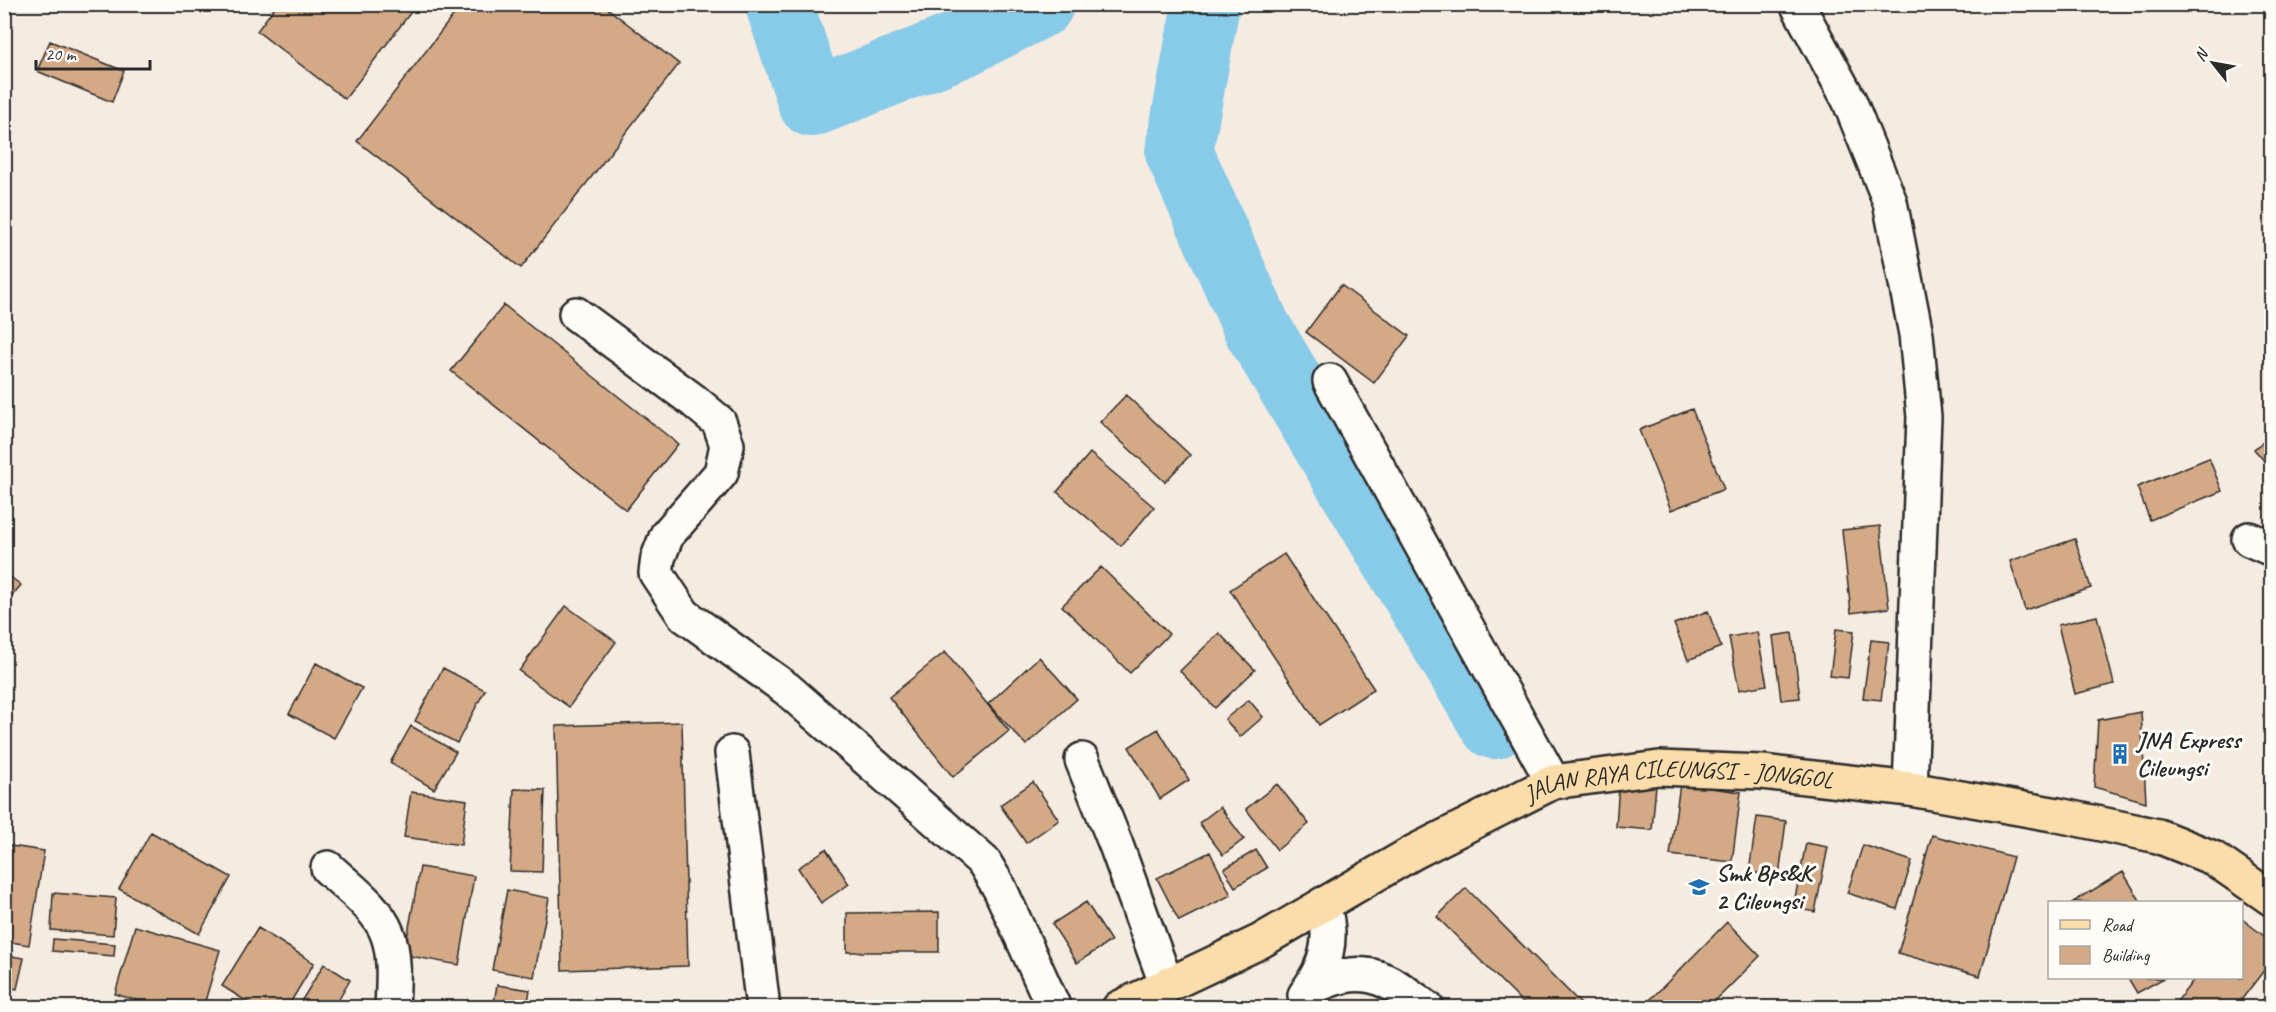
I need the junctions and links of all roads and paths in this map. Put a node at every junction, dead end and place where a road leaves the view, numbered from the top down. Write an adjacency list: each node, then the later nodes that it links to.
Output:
1 (1797, 4): 7 (street)
2 (576, 314): 15 (street)
3 (1330, 381): 6 (street)
4 (732, 753): 14 (street)
5 (1082, 760): 11 (street)
6 (1554, 782): 7 (main road, JALAN RAYA CILEUNGSI - JONGGOL); 10 (main road, JALAN RAYA CILEUNGSI - JONGGOL)
7 (1910, 789): 9 (main road, JALAN RAYA CILEUNGSI - JONGGOL)
8 (328, 868): 13 (street)
9 (2269, 891)
10 (1323, 904): 11 (main road, JALAN RAYA CILEUNGSI - JONGGOL); 12 (street)
11 (1167, 986): 16 (main road, JALAN RAYA CILEUNGSI - JONGGOL)
12 (1303, 998): 17 (street)
13 (392, 1008)
14 (762, 1008)
15 (1054, 1008)
16 (1119, 1008)
17 (1427, 1008)

